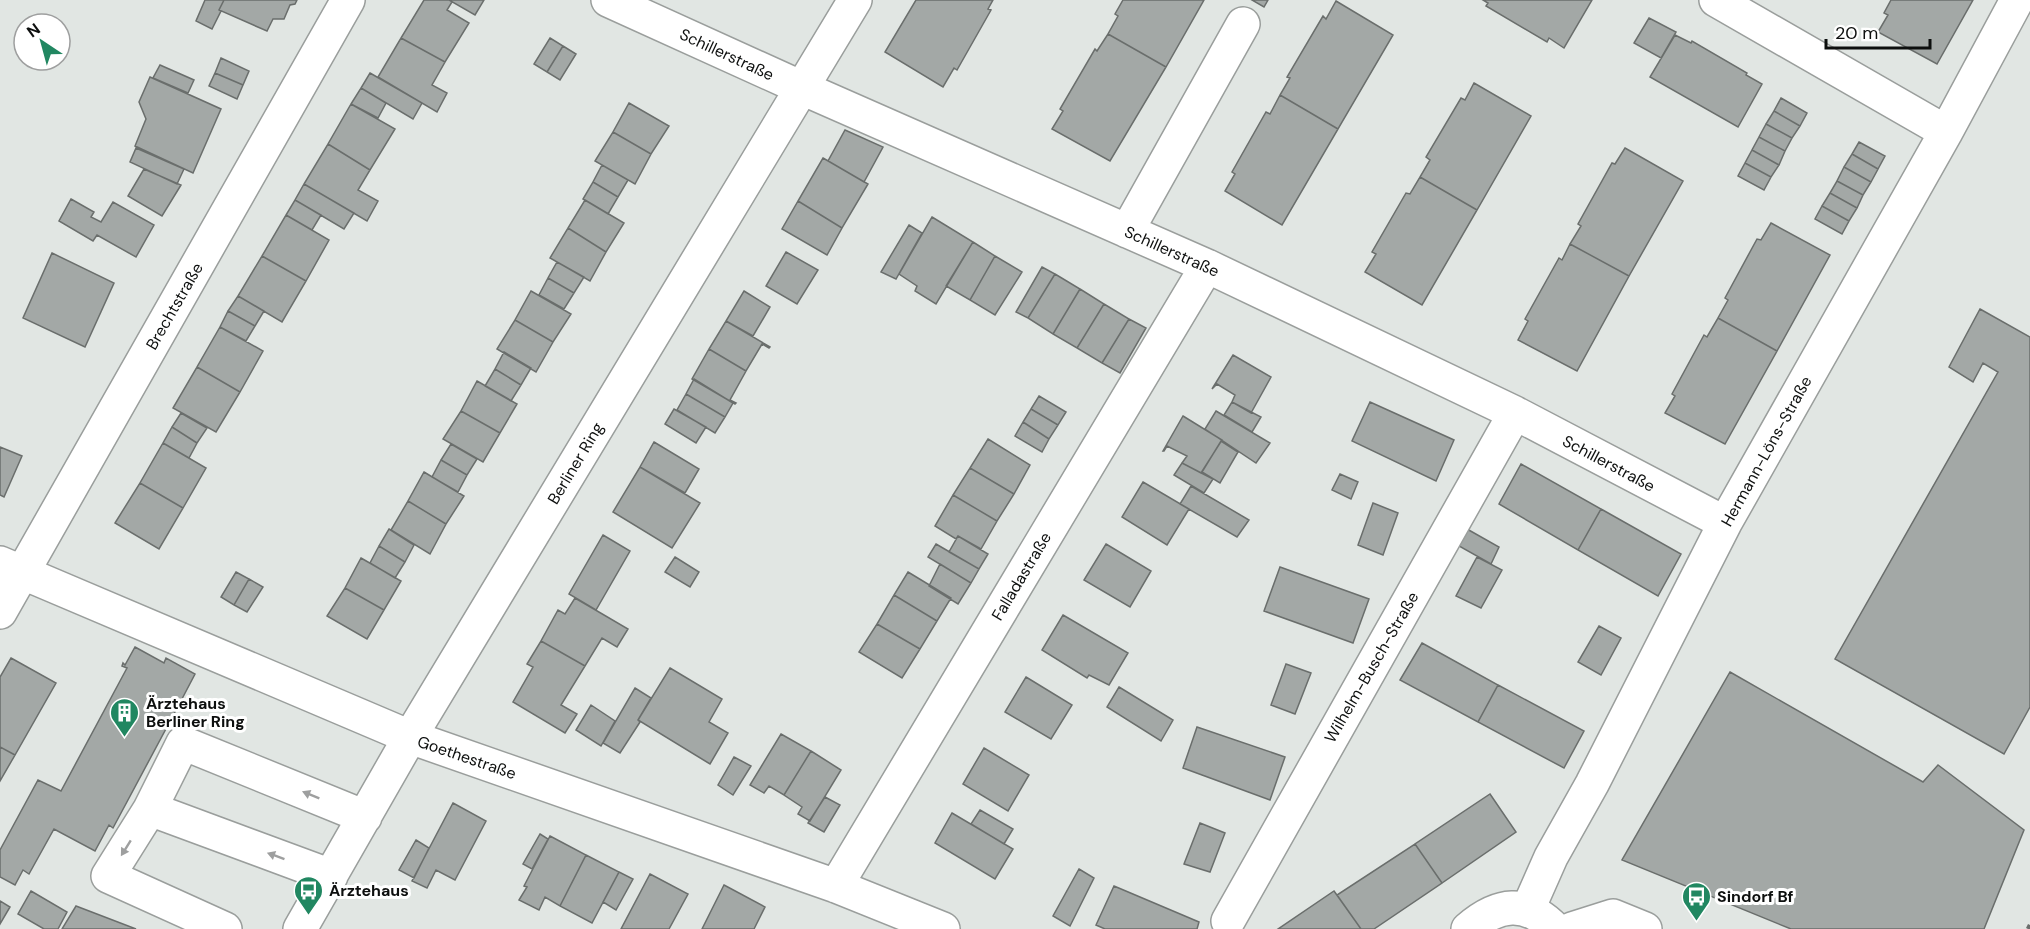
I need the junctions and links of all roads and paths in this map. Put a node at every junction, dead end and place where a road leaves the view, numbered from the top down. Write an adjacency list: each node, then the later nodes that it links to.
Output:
1 (348, 0): 13 (street, Brechtstraße)
2 (608, 0): 7 (street, Schillerstraße)
3 (855, 0): 7 (street, Berliner Ring)
4 (1716, 0): 8 (street)
5 (2017, 0): 8 (street, Hermann-Löns-Straße)
6 (1243, 24): 9 (street)
7 (802, 88): 9 (street, Schillerstraße); 15 (street, Berliner Ring)
8 (1946, 132): 12 (street, Hermann-Löns-Straße)
9 (1127, 231): 10 (street, Schillerstraße)
10 (1207, 266): 11 (street, Schillerstraße); 19 (street, Falladastraße)
11 (1515, 413): 12 (street, Schillerstraße); 21 (street, Wilhelm-Busch-Straße)
12 (1725, 523): 20 (street, Hermann-Löns-Straße)
13 (11, 568): 14 (street, Brechtstraße); 15 (street, Goethestraße)
14 (0, 612)
15 (410, 737): 17 (street, Berliner Ring); 19 (street, Goethestraße)
16 (150, 809): 17 (street, one-way to 16); 18 (street, one-way to 16); 22 (street, one-way to 22)
17 (365, 817): 18 (street, Berliner Ring)
18 (331, 876): 23 (street, Berliner Ring)
19 (836, 886): 24 (street, Goethestraße)
20 (1528, 909): 25 (street); 26 (street)
21 (1228, 921)
22 (217, 927)
23 (300, 929)
24 (943, 929)
25 (1468, 929)
26 (1555, 929)
27 (1572, 929): 28 (street)
28 (1645, 929)

